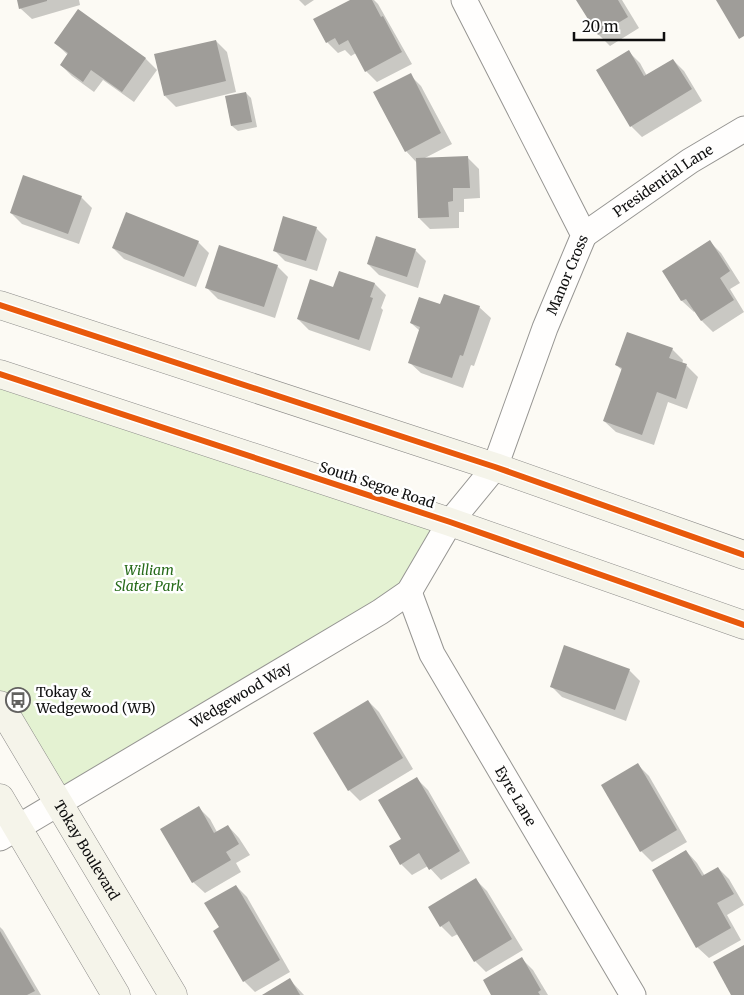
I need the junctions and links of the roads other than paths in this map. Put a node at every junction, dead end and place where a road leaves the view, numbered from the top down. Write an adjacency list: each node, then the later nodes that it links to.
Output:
1 (464, 0): 3 (street, Manor Cross)
2 (744, 128): 3 (street, Presidential Lane)
3 (584, 235): 6 (street, Manor Cross)
4 (0, 305): 6 (street)
5 (0, 374): 7 (street, South Segoe Road)
6 (495, 466): 7 (street, Manor Cross); 8 (street)
7 (450, 522): 9 (street, Wedgewood Way); 10 (street, South Segoe Road)
8 (744, 555)
9 (410, 592): 13 (street, Wedgewood Way); 17 (street, Eyre Lane)
10 (744, 625)
11 (0, 705): 13 (street, Tokay Boulevard)
12 (0, 798): 14 (street)
13 (59, 802): 14 (street, Wedgewood Way); 16 (street, Tokay Boulevard)
14 (9, 833): 15 (street)
15 (116, 995)
16 (173, 995)
17 (633, 995)

